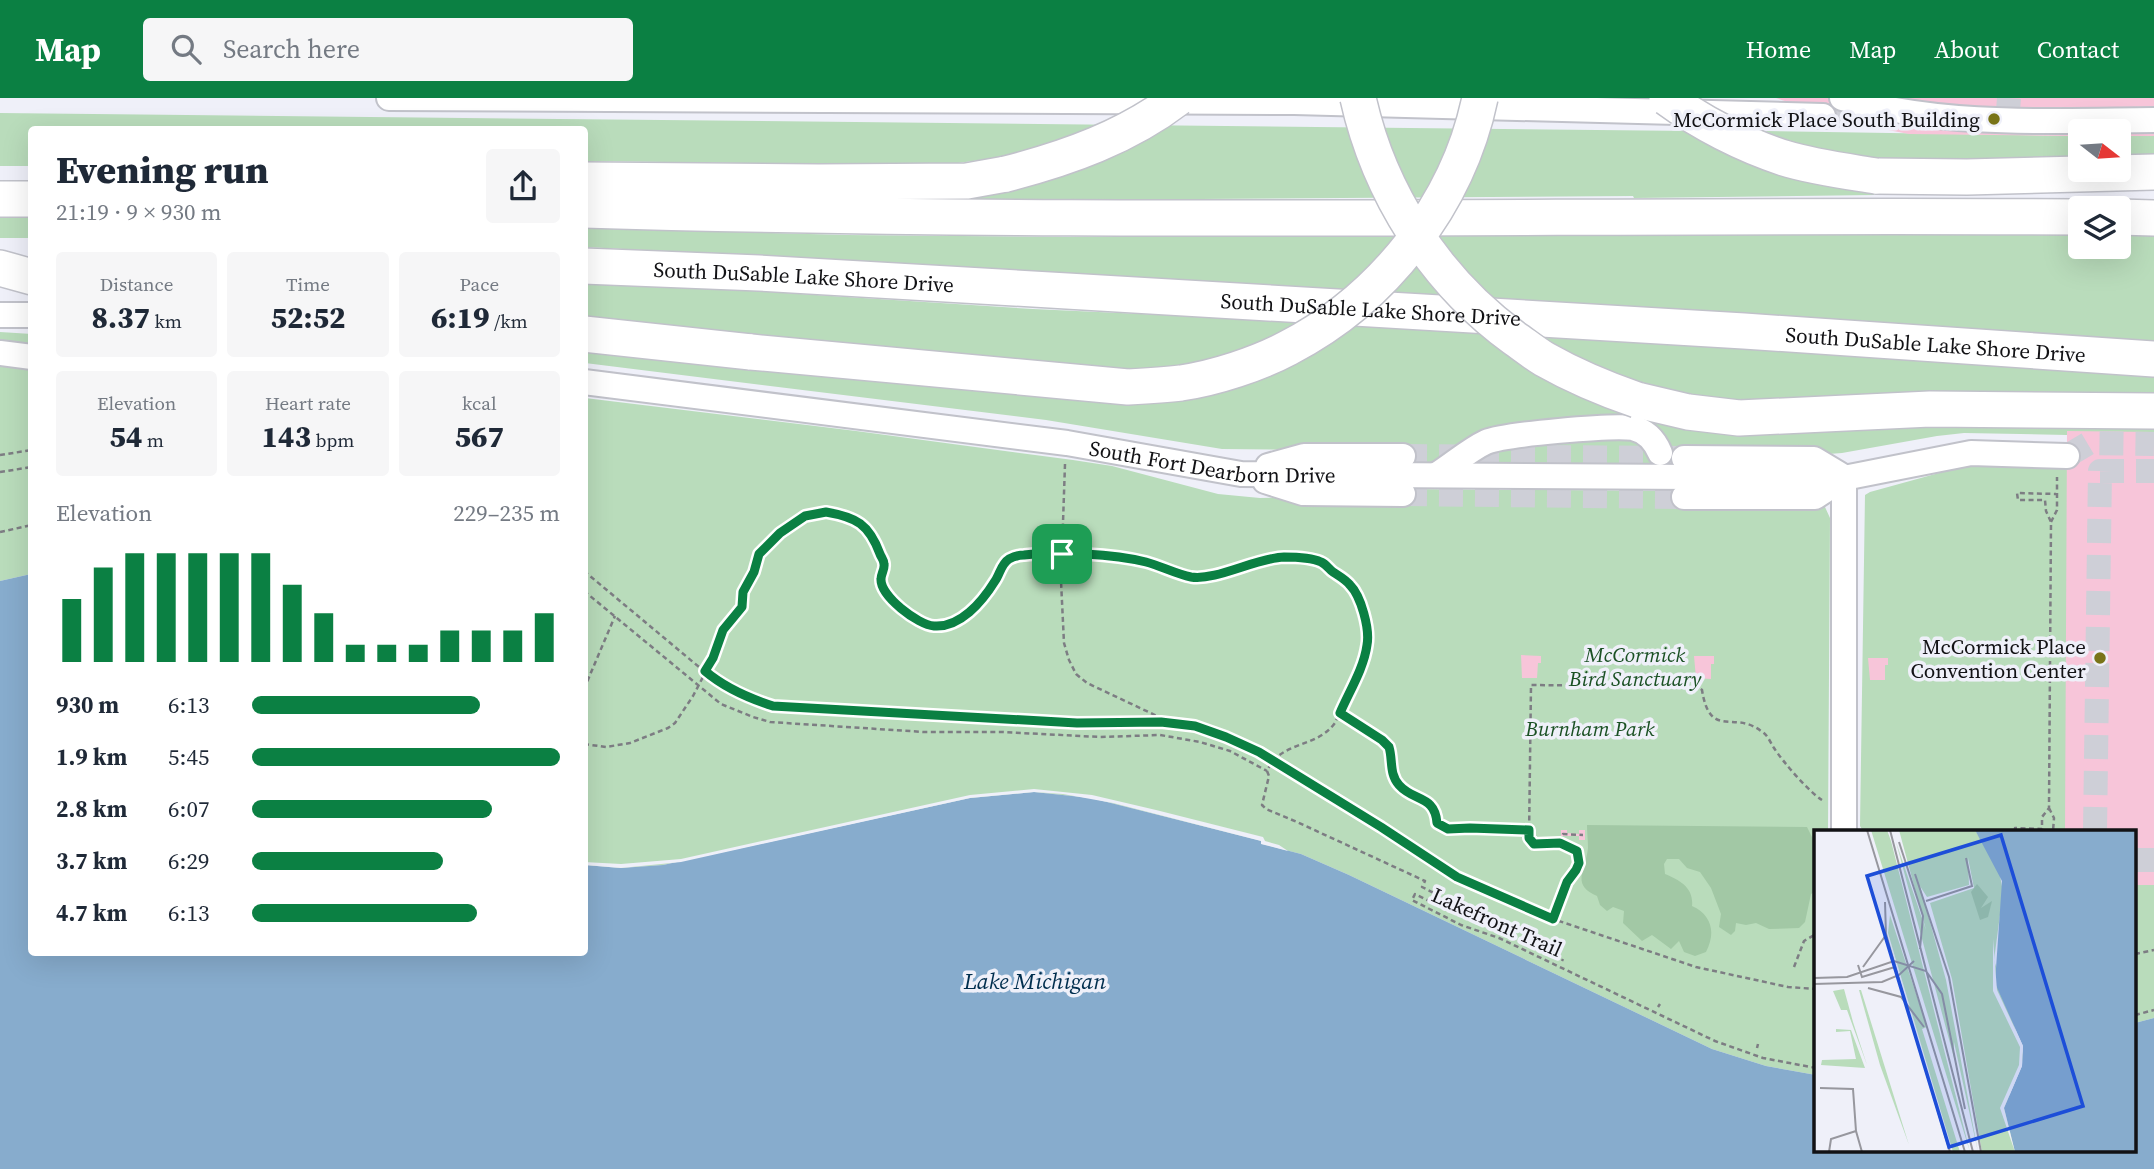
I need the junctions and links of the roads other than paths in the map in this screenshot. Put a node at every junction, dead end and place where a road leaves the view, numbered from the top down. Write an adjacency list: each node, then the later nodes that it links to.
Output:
1 (389, 98): 7 (street)
2 (1178, 98): 11 (highway, bridge)
3 (1358, 98): 31 (highway, bridge)
4 (1480, 98): 25 (highway, bridge)
5 (1667, 98): 10 (highway, bridge)
6 (1842, 98): 9 (street)
7 (1427, 101): 8 (street)
8 (1824, 116)
9 (2154, 120)
10 (2154, 172)
11 (588, 180)
12 (0, 199): 13 (highway)
13 (28, 199)
14 (588, 210): 15 (highway)
15 (2068, 217)
16 (2131, 217): 17 (highway)
17 (2154, 218)
18 (0, 257): 19 (highway)
19 (28, 258)
20 (588, 266): 28 (highway, South DuSable Lake Shore Drive)
21 (0, 268): 22 (highway)
22 (28, 276)
23 (0, 315): 24 (street)
24 (28, 315)
25 (588, 334)
26 (0, 353): 27 (street)
27 (28, 356)
28 (2154, 359)
29 (588, 389): 35 (street, South Fort Dearborn Drive)
30 (2154, 411): 31 (highway)
31 (1646, 434): 36 (street)
32 (1403, 456): 35 (street)
33 (1684, 458): 37 (street)
34 (2062, 466): 37 (street)
35 (1241, 474): 36 (street, South Fort Dearborn Drive); 38 (street)
36 (1436, 475): 37 (street, South Fort Dearborn Drive)
37 (1844, 478): 39 (street); 40 (street)
38 (1403, 494)
39 (1684, 497)
40 (1844, 830)

